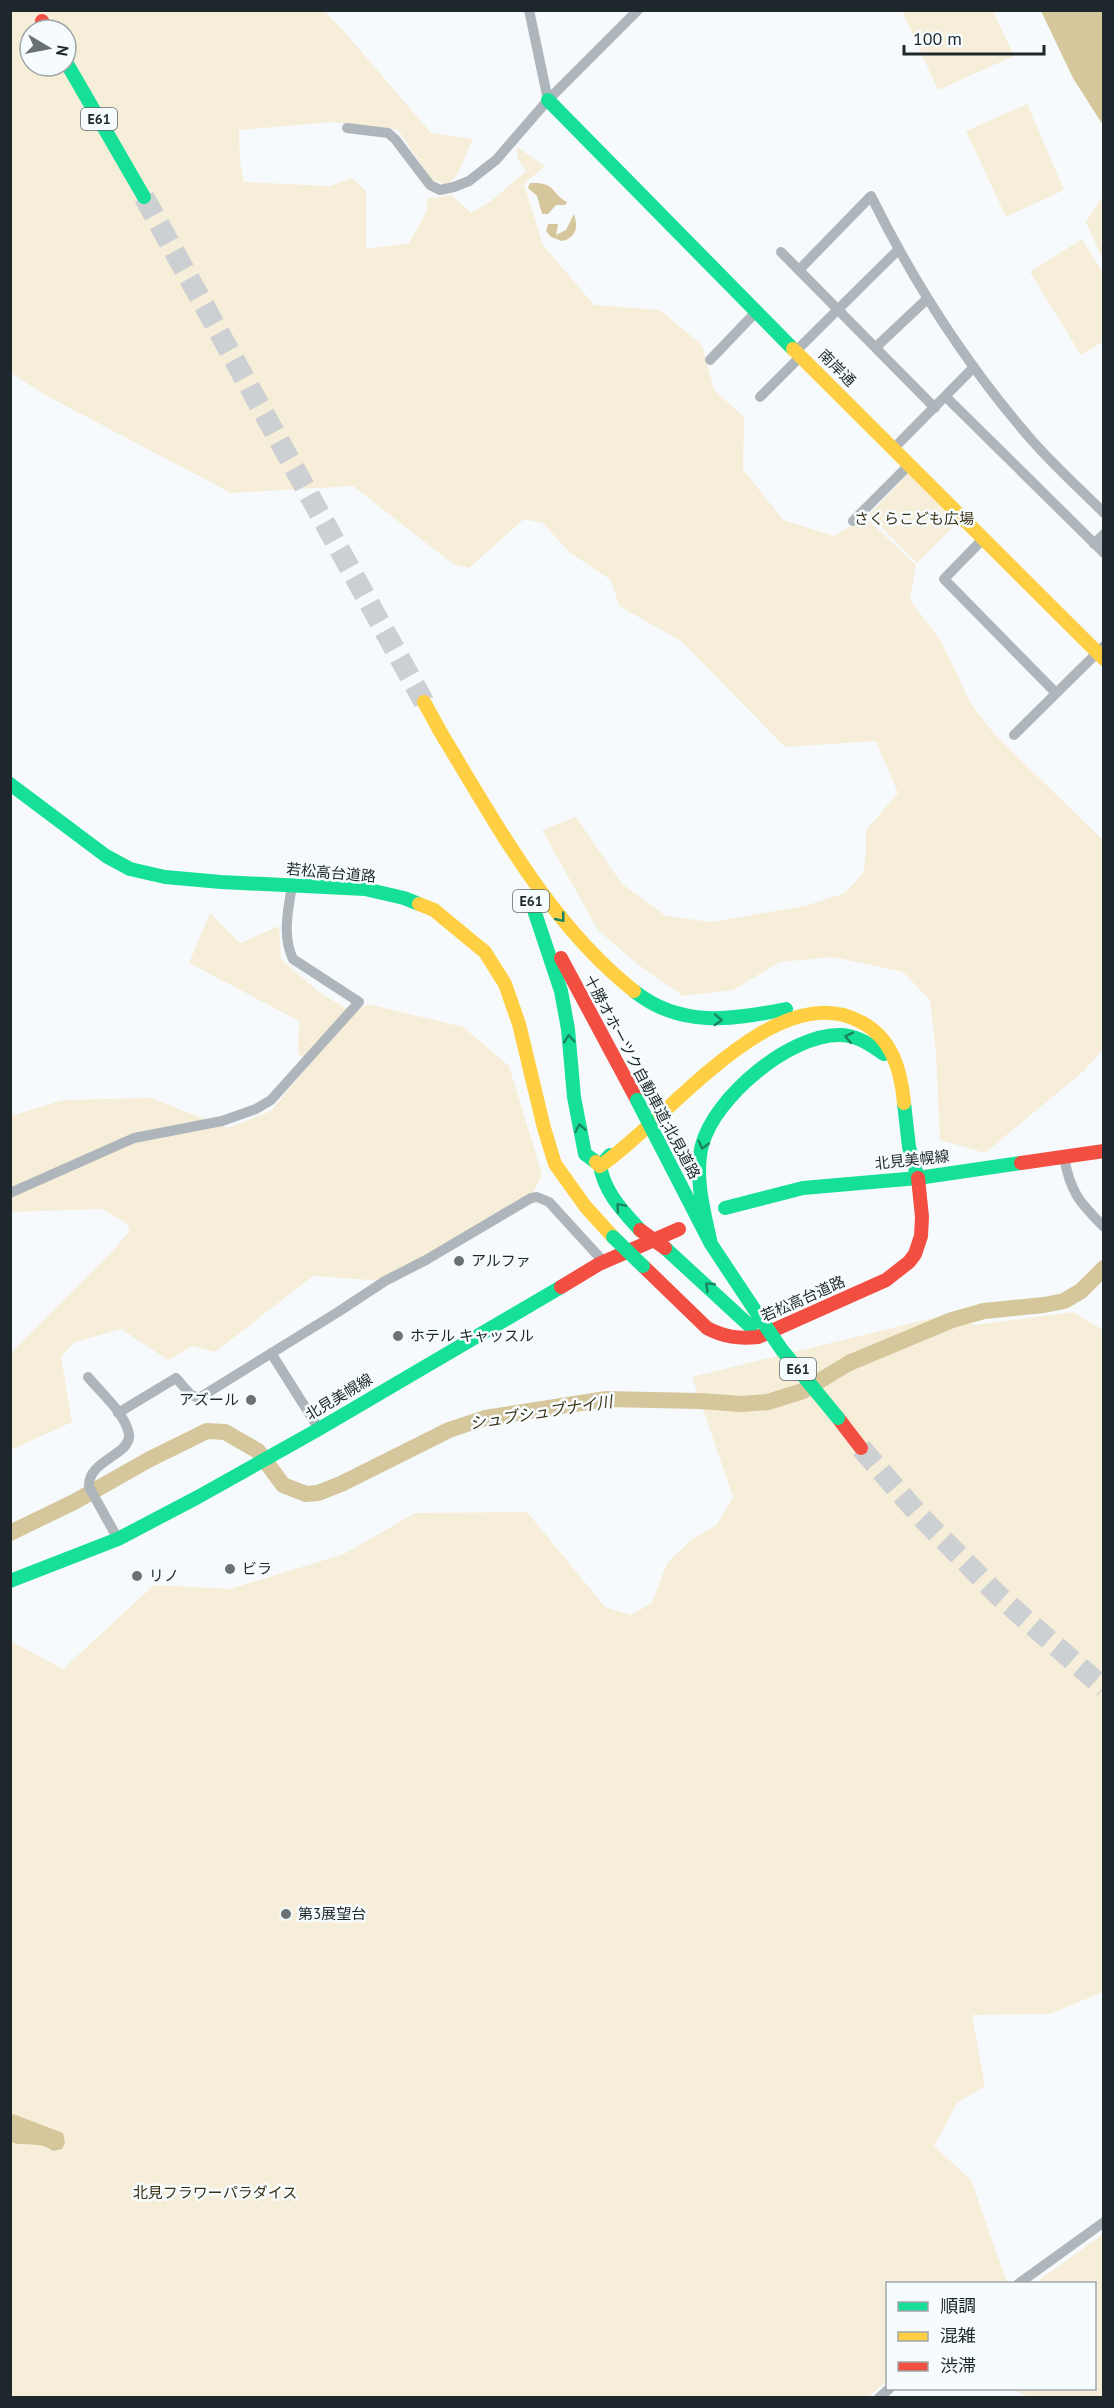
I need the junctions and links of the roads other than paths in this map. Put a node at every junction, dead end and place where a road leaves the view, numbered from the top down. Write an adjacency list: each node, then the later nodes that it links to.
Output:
1 (529, 10): 4 (street)
2 (638, 10): 4 (street)
3 (75, 78): 6 (main road, E61)
4 (548, 100): 5 (street); 12 (main road, 南岸通)
5 (347, 128)
6 (144, 196)
7 (898, 250): 9 (street); 10 (street); 11 (street)
8 (781, 252): 9 (street)
9 (799, 270): 11 (street)
10 (927, 299): 13 (street); 16 (street)
11 (837, 310): 13 (street); 14 (street)
12 (756, 312): 14 (main road, 南岸通); 15 (street)
13 (876, 348): 19 (street)
14 (798, 353): 17 (street); 20 (main road, 南岸通)
15 (710, 360)
16 (974, 367): 18 (street); 22 (street)
17 (760, 397)
18 (946, 397): 19 (street); 26 (street)
19 (935, 408): 20 (street)
20 (893, 449): 21 (main road, 南岸通)
21 (909, 465): 23 (street); 25 (main road, 南岸通)
22 (1104, 513)
23 (854, 521)
24 (1104, 534): 26 (street)
25 (983, 539): 28 (main road, 南岸通); 29 (street)
26 (1094, 544): 27 (street)
27 (1104, 553)
28 (1102, 652): 29 (street)
29 (1056, 693): 32 (street)
30 (424, 702): 31 (main road, 十勝オホーツク自動車道;北見道路 / E61)
31 (438, 728): 35 (main road, 十勝オホーツク自動車道;北見道路 / E61); 36 (main road, one-way to 36)
32 (1014, 735)
33 (10, 784): 34 (main road, 若松高台道路)
34 (292, 886): 41 (main road, 若松高台道路, bridge); 42 (street)
35 (531, 901): 40 (main road, one-way to 35); 46 (main road, 十勝オホーツク自動車道;北見道路 / E61, bridge)
36 (786, 1009): 40 (main road); 41 (main road)
37 (897, 1068): 40 (main road); 41 (main road); 46 (main road, one-way to 46)
38 (1104, 1151): 39 (main road, 北見美幌線)
39 (1064, 1157): 41 (main road, 北見美幌線); 44 (street)
40 (600, 1166): 48 (main road, one-way to 40, bridge)
41 (918, 1178): 43 (main road, 北見美幌線)
42 (10, 1193)
43 (725, 1208)
44 (1104, 1227)
45 (679, 1228): 47 (main road, 北見美幌線)
46 (711, 1244): 48 (main road, 十勝オホーツク自動車道;北見道路 / E61)
47 (603, 1262): 49 (street); 52 (main road, 北見美幌線)
48 (755, 1322): 53 (main road, 十勝オホーツク自動車道;北見道路 / E61, bridge)
49 (271, 1353): 51 (street); 52 (street)
50 (88, 1377): 51 (street)
51 (118, 1413): 54 (street)
52 (319, 1429): 54 (main road, 北見美幌線)
53 (857, 1442)
54 (118, 1539): 55 (main road, 北見美幌線)
55 (10, 1581)
56 (1104, 2222): 57 (street)
57 (1019, 2282)

